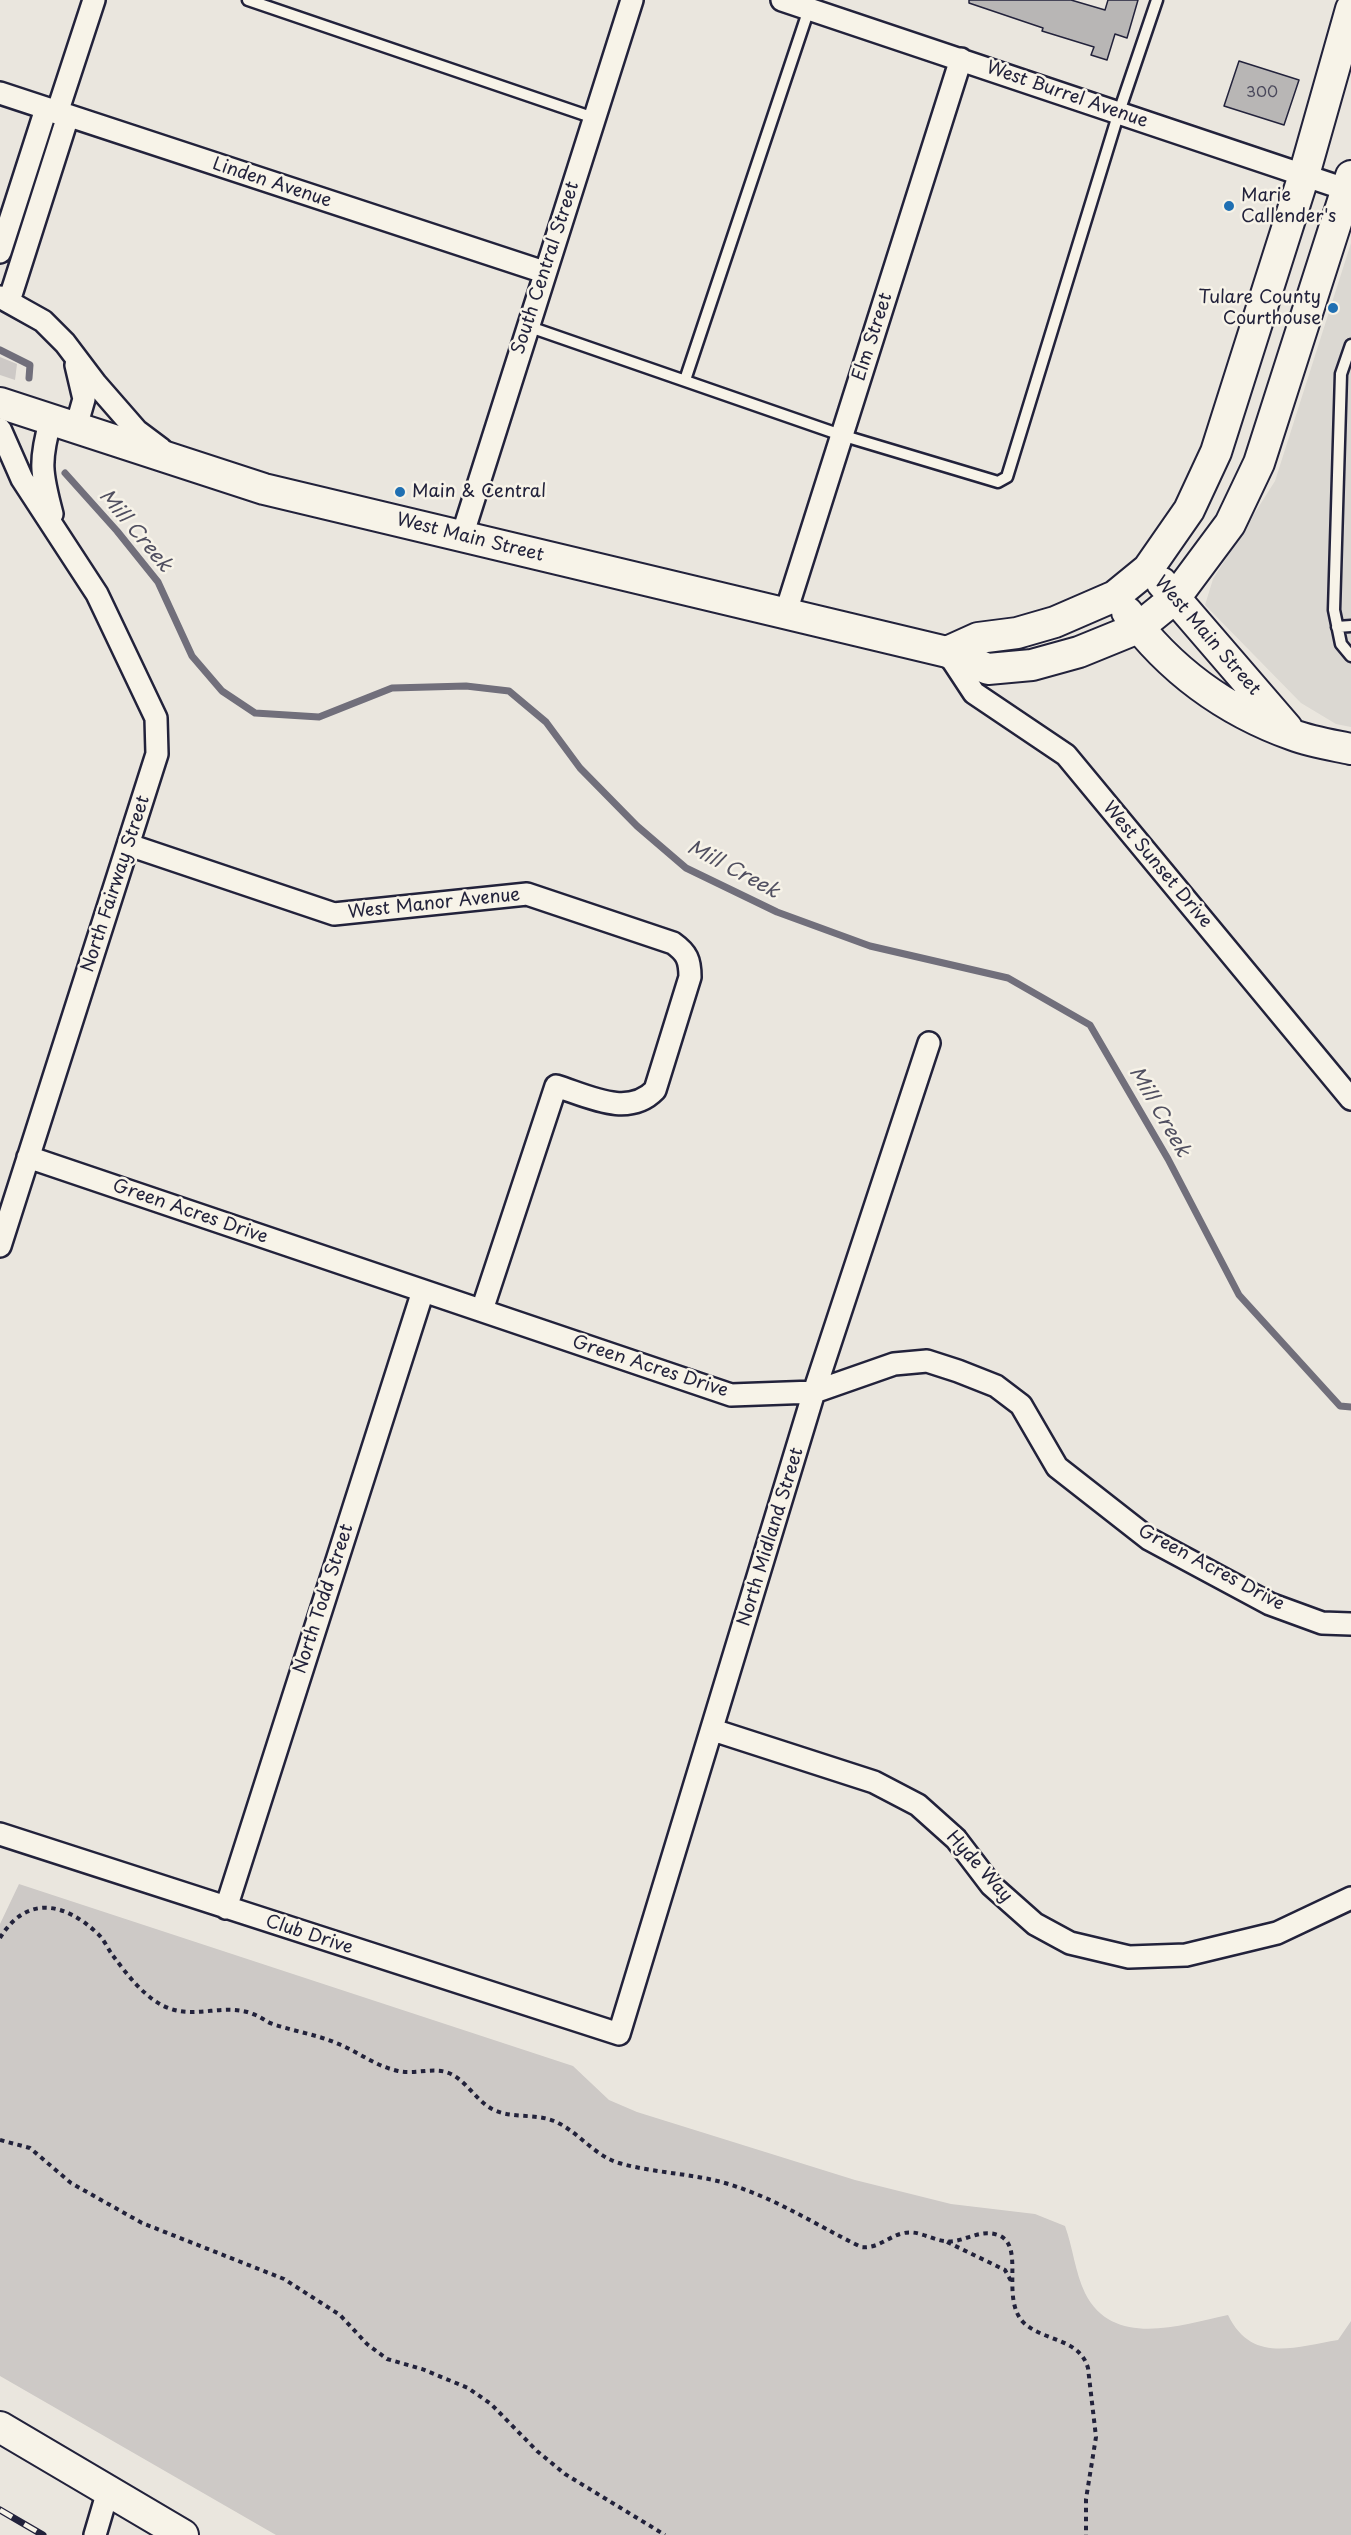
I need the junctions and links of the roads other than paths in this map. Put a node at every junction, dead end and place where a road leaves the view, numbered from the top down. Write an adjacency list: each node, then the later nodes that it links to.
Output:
1 (94, 0): 11 (street)
2 (248, 0): 12 (lane)
3 (632, 0): 12 (street, South Central Street)
4 (782, 0): 6 (street, West Burrel Avenue)
5 (1157, 0): 10 (lane)
6 (809, 9): 8 (street, West Burrel Avenue); 23 (lane)
7 (1351, 9): 13 (street)
8 (961, 59): 10 (street, West Burrel Avenue); 27 (street, Elm Street)
9 (0, 93): 11 (street, Linden Avenue)
10 (1119, 112): 13 (street, West Burrel Avenue); 27 (lane)
11 (57, 113): 15 (street); 16 (street); 18 (street, Linden Avenue)
12 (594, 118): 18 (street, South Central Street)
13 (1304, 175): 14 (street, West Burrel Avenue); 31 (street)
14 (1350, 185): 33 (street)
15 (13, 210): 16 (street); 17 (street)
16 (34, 217): 19 (street)
17 (0, 252)
18 (544, 272): 20 (street, South Central Street)
19 (4, 299): 21 (street)
20 (527, 326): 23 (lane); 30 (street, South Central Street)
21 (65, 343): 25 (street, North Fairway Street); 28 (street)
22 (1351, 345): 36 (lane)
23 (685, 380): 27 (lane)
24 (0, 403): 25 (street, West Main Street)
25 (64, 423): 28 (street, West Main Street); 29 (street, North Fairway Street)
26 (0, 429): 29 (street, North Fairway Street)
27 (841, 435): 34 (street, Elm Street)
28 (178, 461): 30 (street, West Main Street)
29 (58, 534): 42 (street, North Fairway Street)
30 (462, 536): 34 (street, West Main Street)
31 (1148, 569): 32 (street, West Main Street); 33 (street, West Main Street)
32 (1115, 596): 37 (street, West Main Street); 38 (street, West Main Street)
33 (1175, 598): 37 (street); 40 (street, West Main Street)
34 (785, 615): 38 (street, West Main Street)
35 (1351, 626): 36 (lane)
36 (1337, 627): 39 (lane)
37 (1138, 628): 38 (street, West Main Street); 40 (street, West Main Street)
38 (947, 652): 44 (street, West Sunset Drive)
39 (1351, 656)
40 (1293, 735): 41 (street, West Main Street)
41 (1351, 749)
42 (129, 845): 45 (street, North Fairway Street); 48 (street, West Manor Avenue)
43 (929, 1043): 49 (street, North Midland Street)
44 (1351, 1099)
45 (28, 1156): 46 (street, North Fairway Street); 47 (street, Green Acres Drive)
46 (0, 1246)
47 (423, 1291): 48 (street, Green Acres Drive); 54 (street, North Todd Street)
48 (482, 1311): 49 (street, Green Acres Drive)
49 (814, 1392): 50 (street, Green Acres Drive); 51 (street, North Midland Street)
50 (1351, 1624)
51 (713, 1730): 53 (street, Hyde Way); 55 (street, North Midland Street)
52 (0, 1834): 54 (street, Club Drive)
53 (1351, 1898)
54 (226, 1908): 55 (street, Club Drive)
55 (619, 2034)
56 (0, 2427): 57 (street)
57 (108, 2492): 58 (street); 59 (street)
58 (94, 2535)
59 (183, 2535)

